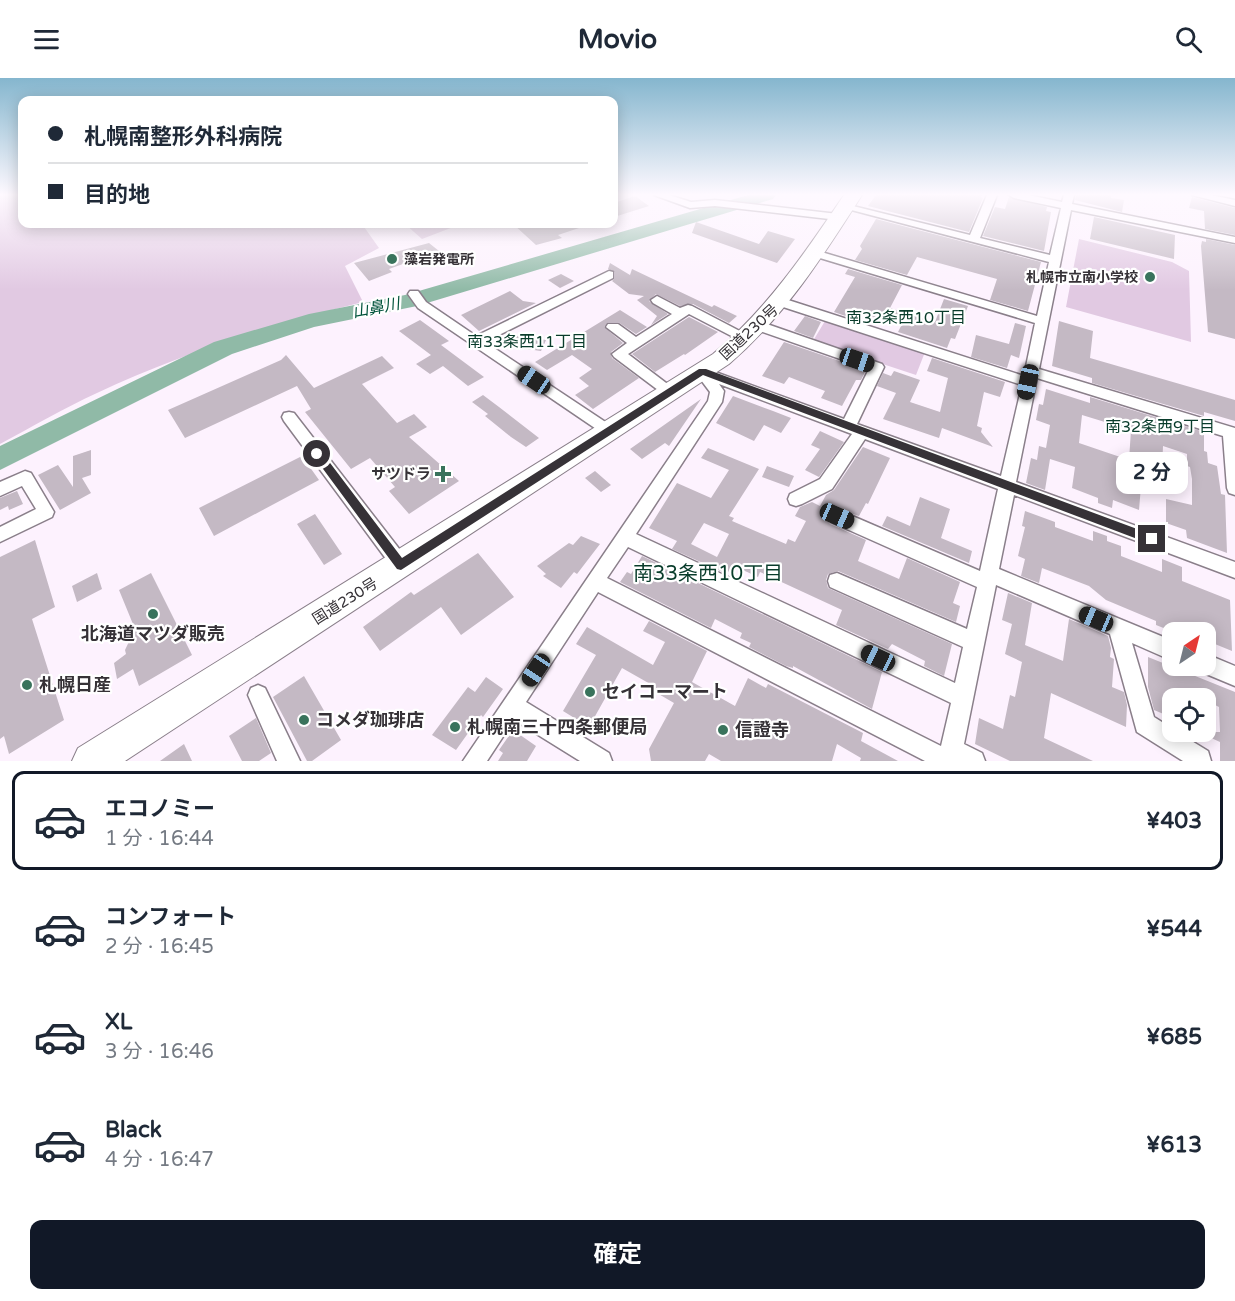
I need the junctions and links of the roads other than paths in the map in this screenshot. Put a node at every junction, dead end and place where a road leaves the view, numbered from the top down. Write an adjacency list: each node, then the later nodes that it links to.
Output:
1 (832, 227): 8 (highway, 国道230号)
2 (925, 227): 6 (street)
3 (979, 227): 6 (street)
4 (1062, 227): 9 (street)
5 (1180, 227): 7 (street)
6 (974, 240): 9 (street)
7 (1235, 240)
8 (814, 253): 13 (highway, 国道230号); 15 (street)
9 (1055, 260): 15 (street)
10 (609, 275): 18 (street)
11 (418, 299): 18 (street)
12 (657, 300): 14 (street)
13 (781, 302): 17 (highway, 国道230号); 21 (street)
14 (681, 314): 17 (street); 19 (street)
15 (1041, 321): 21 (street)
16 (613, 327): 19 (street)
17 (752, 332): 20 (highway, 国道230号); 24 (street)
18 (476, 341): 25 (street)
19 (637, 343): 22 (street)
20 (702, 372): 22 (highway, 国道230号); 24 (street); 33 (street)
21 (1029, 376): 26 (street); 27 (street)
22 (671, 392): 25 (highway, 国道230号)
23 (289, 417): 34 (street)
24 (855, 429): 27 (street); 30 (street)
25 (608, 430): 34 (highway, 国道230号)
26 (1232, 433): 28 (street)
27 (1006, 486): 35 (street); 36 (street)
28 (1235, 488)
29 (0, 489): 32 (street)
30 (796, 500)
31 (837, 516): 36 (street)
32 (0, 535)
33 (624, 537): 37 (street); 45 (street)
34 (401, 565): 48 (highway, 国道230号)
35 (1235, 570)
36 (987, 578): 39 (street); 40 (street)
37 (595, 581): 46 (street); 47 (street)
38 (837, 581): 40 (street)
39 (1118, 628): 41 (street); 53 (street)
40 (974, 642): 45 (street)
41 (1162, 646)
42 (1216, 668): 43 (street)
43 (1235, 676)
44 (258, 695): 49 (street)
45 (963, 698): 47 (street)
46 (512, 706): 50 (street); 51 (street)
47 (950, 757): 52 (street)
48 (97, 759)
49 (290, 761)
50 (474, 761)
51 (601, 761)
52 (974, 761)
53 (1200, 761)

